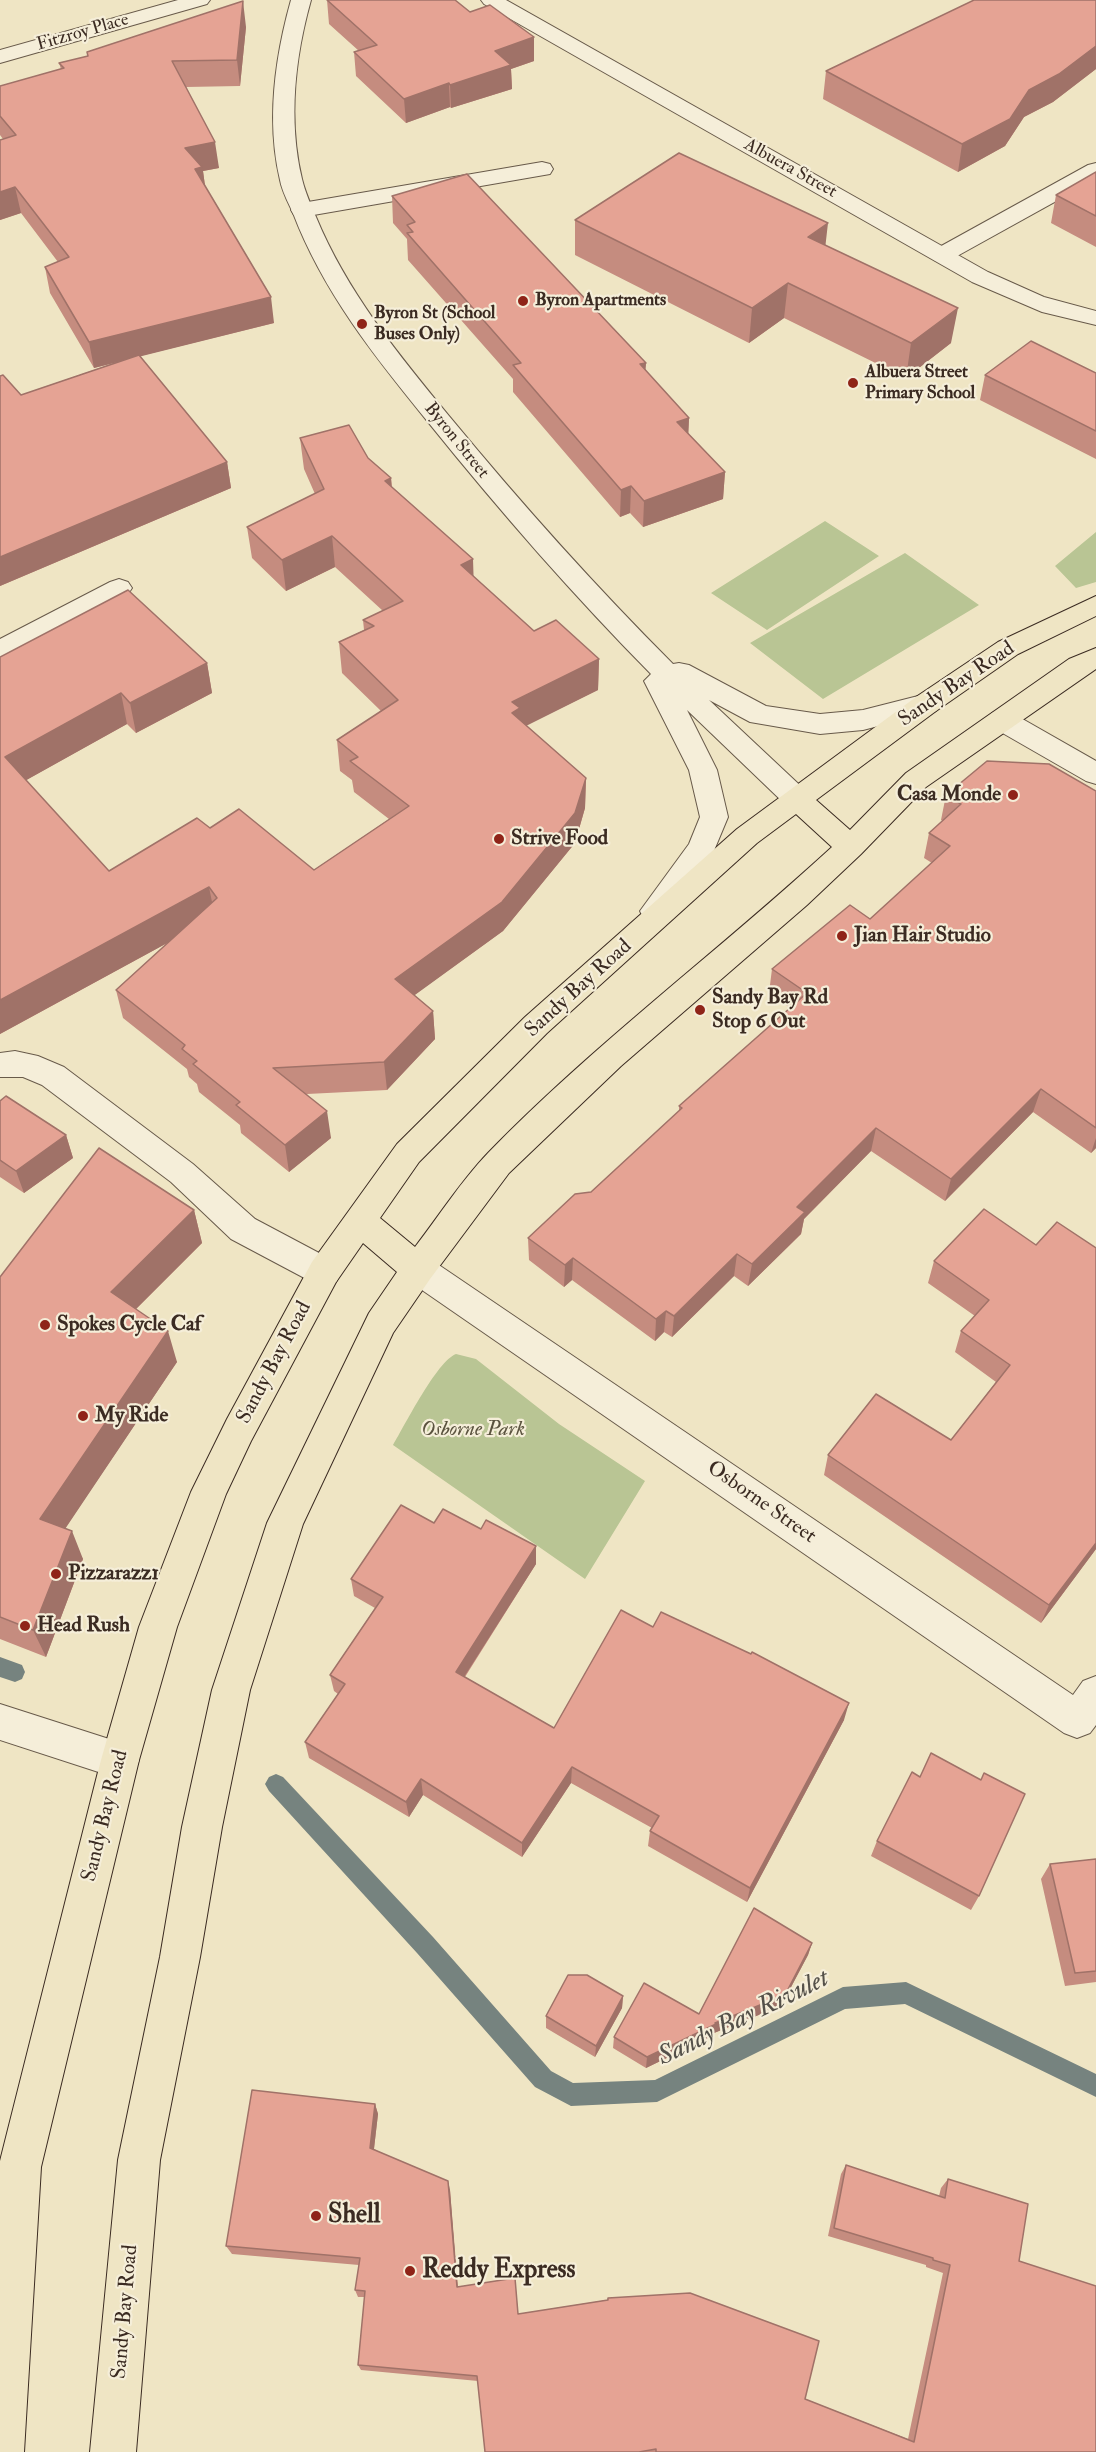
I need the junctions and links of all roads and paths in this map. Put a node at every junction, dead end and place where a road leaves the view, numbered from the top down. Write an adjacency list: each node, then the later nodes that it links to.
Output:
1 (200, 0): 4 (street, Fitzroy Place)
2 (301, 0): 7 (street, Byron Street)
3 (492, 0): 8 (street, Albuera Street)
4 (0, 57)
5 (542, 169): 7 (street)
6 (1096, 170): 8 (street)
7 (302, 210): 13 (street, Byron Street)
8 (942, 255): 9 (street, Albuera Street)
9 (1096, 318)
10 (119, 588): 12 (street)
11 (1096, 605): 15 (main road, Sandy Bay Road)
12 (0, 650)
13 (641, 650): 15 (street); 18 (street, Byron Street); 20 (street)
14 (1096, 657): 16 (main road, Sandy Bay Road)
15 (926, 704): 18 (main road, Sandy Bay Road)
16 (1002, 720): 17 (street); 19 (main road, Sandy Bay Road)
17 (1096, 774)
18 (796, 798): 19 (main road); 20 (main road, Sandy Bay Road)
19 (851, 847): 23 (main road, Sandy Bay Road)
20 (629, 944): 22 (main road, Sandy Bay Road)
21 (0, 1065): 24 (street)
22 (360, 1221): 23 (main road); 24 (main road, Sandy Bay Road)
23 (418, 1269): 25 (street, Osborne Street); 29 (main road, Sandy Bay Road)
24 (324, 1272): 27 (main road, Sandy Bay Road)
25 (1096, 1694)
26 (0, 1722): 27 (street)
27 (120, 1760): 28 (main road, Sandy Bay Road)
28 (1, 2452)
29 (113, 2452)

